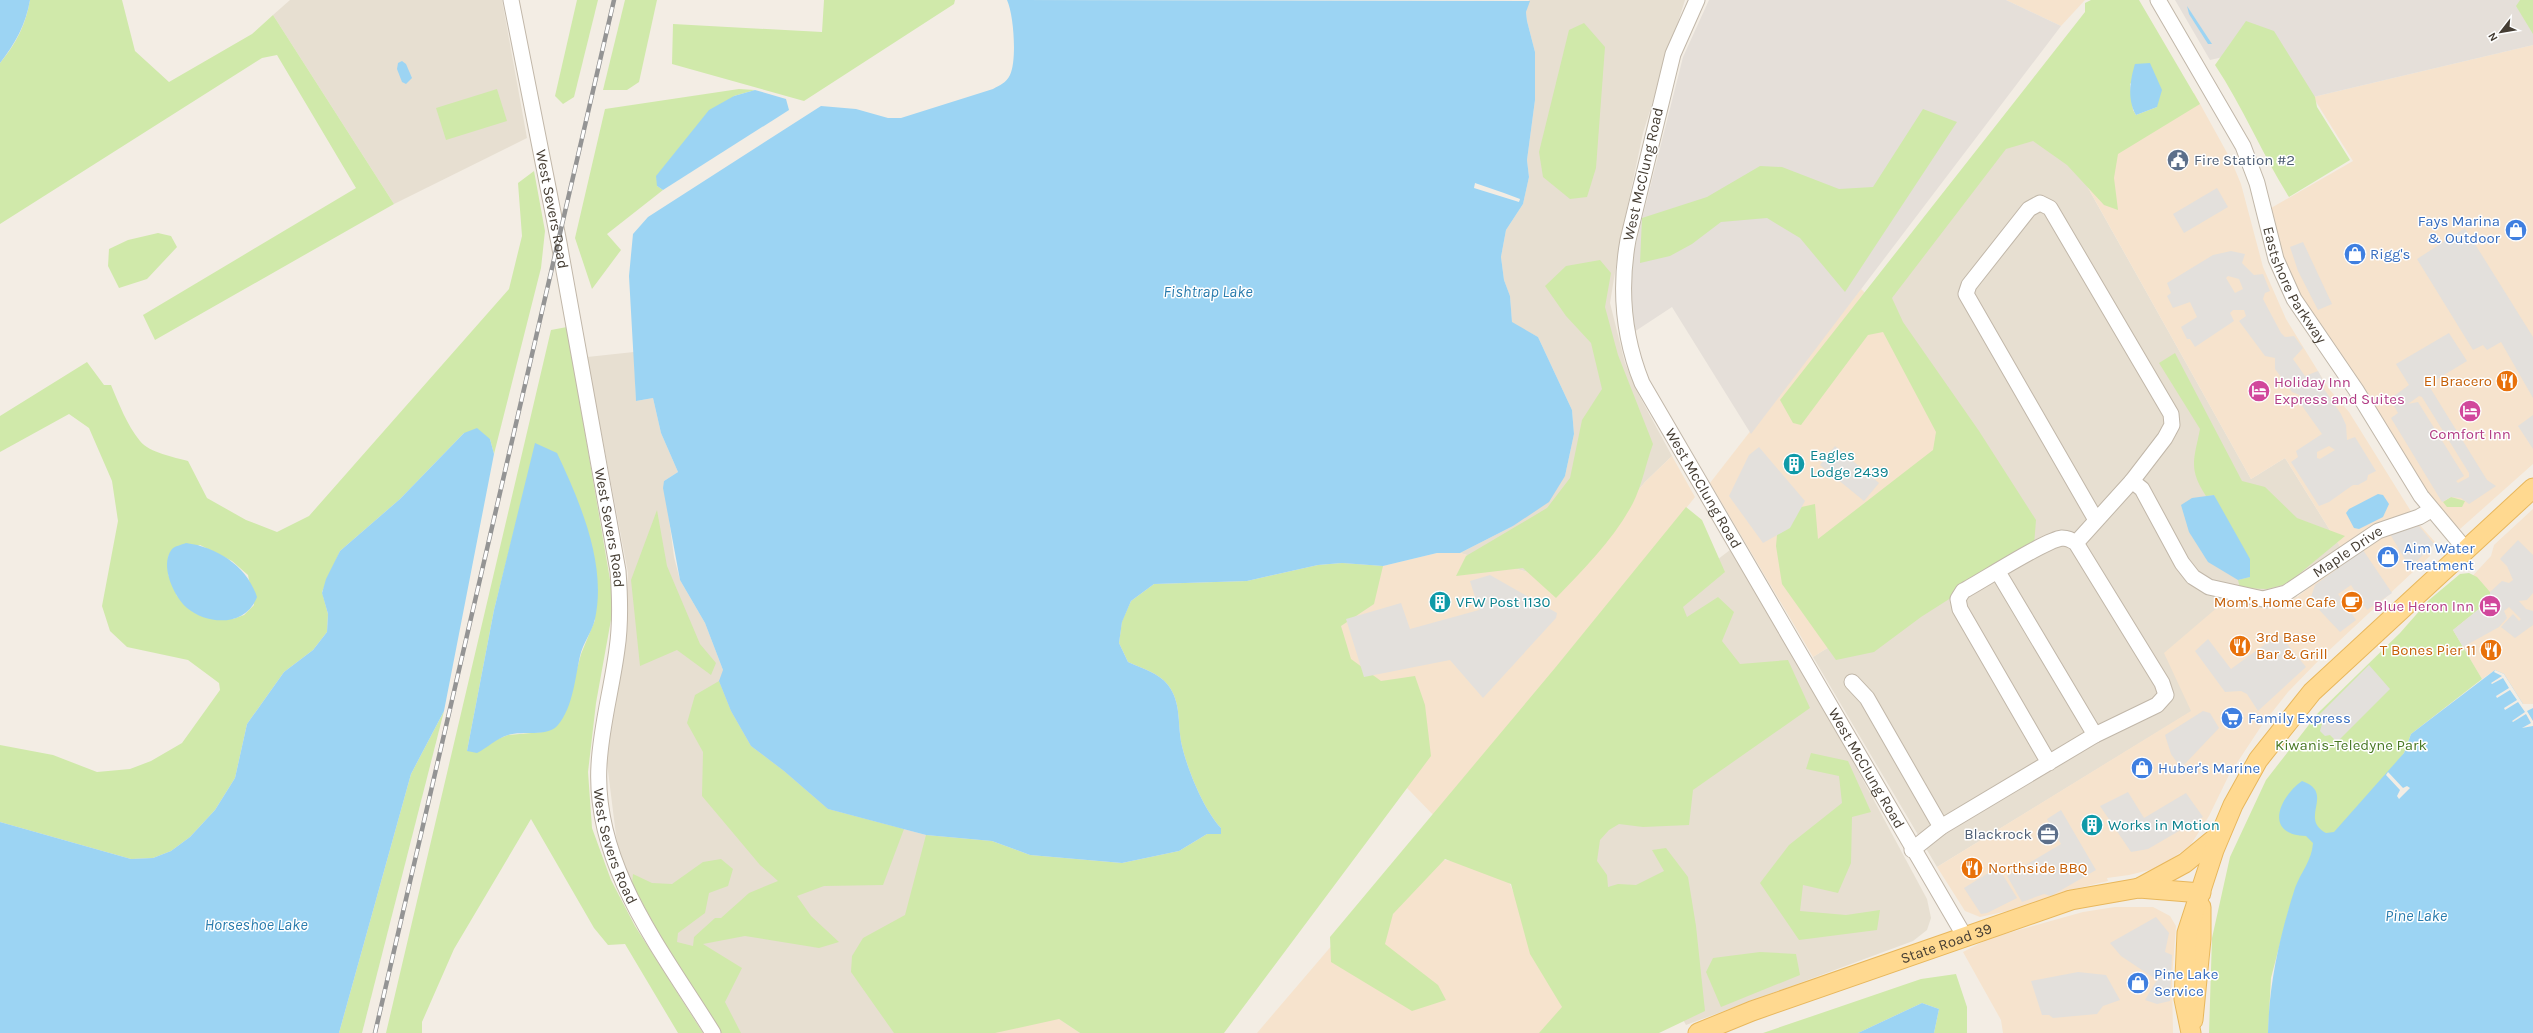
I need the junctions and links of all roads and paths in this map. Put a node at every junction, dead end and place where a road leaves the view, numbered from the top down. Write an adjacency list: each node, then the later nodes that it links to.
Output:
1 (511, 0): 20 (street, West Severs Road)
2 (1697, 0): 16 (street, West McClung Road)
3 (2158, 0): 6 (street, Eastshore Parkway)
4 (2132, 481): 6 (street, Maple Drive); 7 (street); 7 (street)
5 (2533, 488): 9 (main road)
6 (2431, 510): 9 (street, Eastshore Parkway)
7 (2096, 520): 8 (street)
8 (2076, 543): 10 (street); 12 (street)
9 (2466, 550): 15 (main road)
10 (1998, 572): 12 (street); 13 (street)
11 (1852, 682): 14 (street)
12 (2096, 735): 13 (street)
13 (2049, 762): 14 (street)
14 (1941, 827): 16 (street)
15 (2221, 833): 17 (main road); 18 (main road)
16 (1912, 850): 19 (street, West McClung Road)
17 (2139, 888): 18 (main road, State Road 39); 19 (main road, State Road 39)
18 (2201, 893): 22 (main road)
19 (1965, 937): 21 (main road, State Road 39)
20 (713, 1033)
21 (1698, 1033)
22 (2191, 1033)

